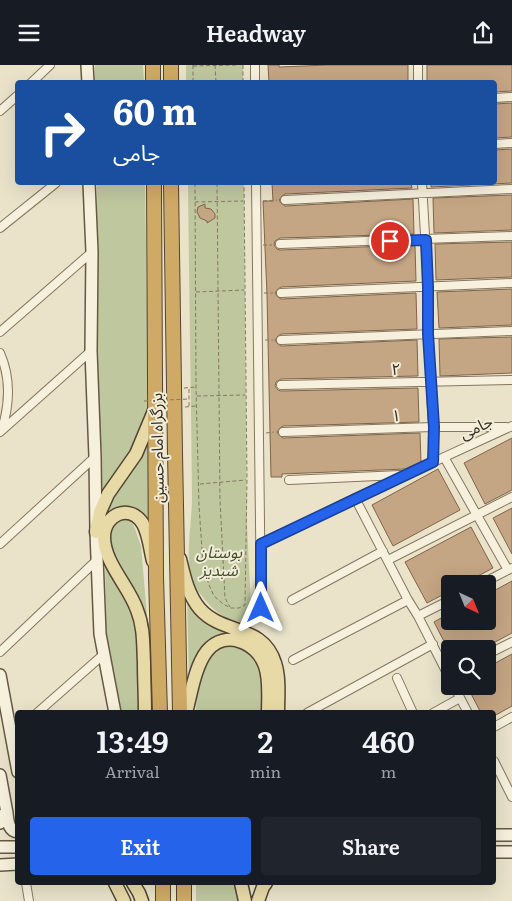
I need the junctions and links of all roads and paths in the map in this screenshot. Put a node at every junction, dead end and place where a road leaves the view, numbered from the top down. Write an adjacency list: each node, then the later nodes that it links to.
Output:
1 (50, 65): 11 (street)
2 (88, 65): 12 (street)
3 (153, 65): 13 (highway)
4 (171, 65): 14 (highway)
5 (215, 65): 6 (path); 10 (path); 16 (path)
6 (237, 65)
7 (243, 65): 17 (path)
8 (255, 65): 18 (street)
9 (418, 65): 19 (street)
10 (193, 66): 15 (path)
11 (34, 80)
12 (88, 80)
13 (153, 80)
14 (171, 80)
15 (193, 80)
16 (216, 80)
17 (243, 80)
18 (255, 80)
19 (418, 80)
20 (512, 97): 22 (street)
21 (15, 98): 23 (street)
22 (497, 98)
23 (0, 111)
24 (512, 143): 25 (street)
25 (497, 144)
26 (54, 185): 42 (street)
27 (89, 185): 47 (street)
28 (154, 185): 70 (highway, بزرگراه امام حسین)
29 (171, 185): 89 (highway, بزرگراه امام حسین)
30 (194, 185): 40 (path)
31 (217, 185): 41 (path)
32 (244, 185): 38 (path)
33 (256, 185): 39 (street)
34 (422, 185): 36 (street)
35 (512, 189): 36 (street)
36 (423, 194): 37 (street); 44 (street)
37 (285, 200): 39 (path)
38 (244, 201): 41 (path); 51 (path)
39 (256, 201): 45 (street)
40 (195, 202): 41 (path); 52 (path)
41 (217, 202): 50 (path)
42 (0, 228)
43 (512, 236): 44 (street)
44 (426, 240): 46 (street); 49 (street)
45 (257, 245): 46 (path); 53 (street)
46 (280, 245)
47 (92, 252): 56 (street); 60 (street)
48 (512, 283): 49 (street)
49 (428, 287): 54 (street); 57 (street)
50 (218, 291): 51 (path); 52 (path); 68 (path)
51 (244, 291): 67 (path)
52 (196, 292): 65 (path)
53 (258, 293): 54 (path); 59 (street)
54 (281, 293)
55 (512, 331): 57 (street)
56 (0, 332)
57 (428, 334): 58 (street); 63 (street)
58 (281, 340): 59 (path)
59 (258, 341): 76 (street)
60 (91, 351): 74 (street); 77 (street)
61 (0, 353): 74 (street)
62 (512, 379): 63 (street, ۲)
63 (431, 381): 64 (street, ۲); 73 (street)
64 (281, 385)
65 (196, 387): 66 (path); 69 (path)
66 (197, 395): 68 (path); 71 (path)
67 (246, 395): 68 (path); 81 (path)
68 (219, 396): 83 (path)
69 (189, 399): 70 (path, bridge); 71 (path)
70 (150, 404): 88 (main road); 97 (highway, بزرگراه امام حسین)
71 (197, 406): 84 (path)
72 (511, 426): 73 (street, ۱); 78 (street, جامی)
73 (434, 427): 75 (street, ۱); 79 (street)
74 (1, 431)
75 (283, 432): 76 (path)
76 (260, 433): 91 (street)
77 (95, 457): 88 (street); 90 (street)
78 (444, 457): 79 (street, جامی); 87 (street)
79 (433, 462): 80 (street, جامی)
80 (405, 475): 82 (street); 86 (street, جامی)
81 (247, 480): 83 (path); 101 (path)
82 (289, 480)
83 (220, 483): 84 (path); 101 (path)
84 (198, 484): 101 (path)
85 (512, 497): 87 (street)
86 (355, 498): 91 (street, جامی); 92 (street)
87 (477, 515): 94 (street); 95 (street)
88 (96, 532): 93 (street)
89 (176, 541): 119 (highway, بزرگراه امام حسین); 122 (main road)
90 (0, 543)
91 (261, 544): 102 (street)
92 (383, 551): 94 (street); 98 (street)
93 (97, 560): 107 (street); 108 (street)
94 (388, 560): 99 (street)
95 (510, 569): 96 (street)
96 (496, 576)
97 (156, 577): 117 (main road); 118 (highway, بزرگراه امام حسین)
98 (292, 600)
99 (408, 600): 103 (street); 109 (street)
100 (441, 604): 103 (street)
101 (231, 608)
102 (261, 608)
103 (418, 616): 105 (street)
104 (512, 641): 106 (street)
105 (432, 644): 110 (street); 123 (street)
106 (496, 650)
107 (0, 652)
108 (104, 654): 115 (street); 116 (street)
109 (293, 660)
110 (441, 661)
111 (0, 675): 129 (street)
112 (396, 678): 124 (street)
113 (458, 695): 114 (street)
114 (460, 698): 125 (street); 126 (street)
115 (40, 710)
116 (114, 710)
117 (145, 710)
118 (160, 710)
119 (180, 710)
120 (187, 710): 121 (main road)
121 (268, 710)
122 (278, 710)
123 (312, 710)
124 (412, 710)
125 (438, 710)
126 (466, 710)
127 (512, 717): 128 (street)
128 (496, 726)
129 (14, 732)
130 (496, 765): 132 (street)
131 (0, 775): 133 (street)
132 (512, 797)
133 (2, 818): 134 (street)
134 (15, 832)
135 (496, 835): 136 (street)
136 (512, 835)
137 (0, 847): 138 (street)
138 (15, 847)
139 (496, 852): 140 (street)
140 (512, 852)
141 (15, 864): 142 (street)
142 (0, 865)
143 (26, 885): 148 (street)
144 (116, 885): 149 (main road)
145 (134, 885): 150 (main road)
146 (242, 885): 151 (main road)
147 (264, 885): 152 (main road)
148 (28, 901)
149 (124, 901)
150 (142, 901)
151 (246, 901)
152 (258, 901)

